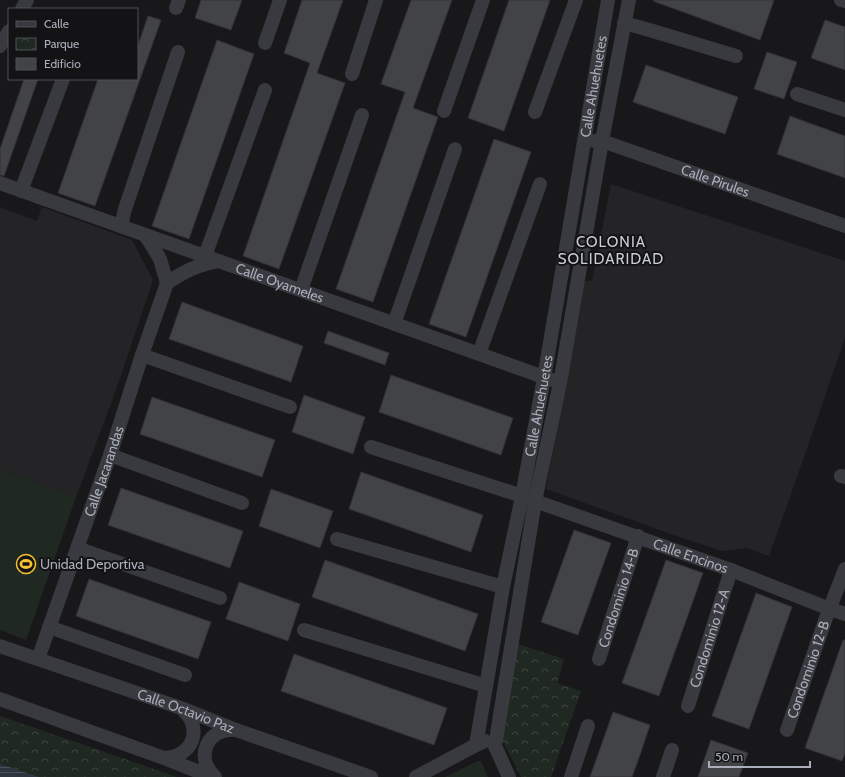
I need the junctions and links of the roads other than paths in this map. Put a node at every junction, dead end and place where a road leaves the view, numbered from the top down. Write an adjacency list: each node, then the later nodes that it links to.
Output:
1 (280, 0): 11 (street)
2 (376, 0): 15 (street)
3 (483, 0): 19 (street)
4 (576, 0): 21 (street)
5 (608, 0): 23 (street, Calle Ahuehuetes)
6 (629, 0): 9 (street, Calle Ahuehuetes)
7 (841, 0): 8 (street)
8 (845, 1)
9 (624, 23): 14 (street); 24 (street, Calle Ahuehuetes)
10 (8, 33): 12 (street)
11 (265, 43)
12 (0, 46)
13 (178, 52): 29 (street)
14 (736, 56)
15 (352, 74)
16 (63, 80): 28 (street)
17 (265, 90): 32 (street)
18 (797, 94): 20 (street)
19 (444, 110)
20 (845, 110)
21 (535, 112)
22 (362, 115): 34 (street)
23 (584, 140): 24 (street, Calle Pirules); 38 (street, Calle Ahuehuetes)
24 (602, 142): 30 (street, Calle Pirules); 39 (street, Calle Ahuehuetes)
25 (455, 149): 35 (street)
26 (0, 183): 28 (street, Calle Oyameles)
27 (540, 184): 36 (street)
28 (21, 191): 29 (street, Calle Oyameles)
29 (120, 226): 31 (street, Calle Oyameles)
30 (845, 226)
31 (145, 235): 32 (street, Calle Oyameles); 33 (street)
32 (212, 259): 33 (street); 34 (street, Calle Oyameles)
33 (167, 282): 37 (street, Calle Jacarandas)
34 (301, 290): 35 (street, Calle Oyameles)
35 (394, 324): 36 (street, Calle Oyameles)
36 (479, 354): 38 (street, Calle Oyameles)
37 (142, 355): 40 (street); 42 (street, Calle Jacarandas)
38 (544, 378): 39 (street, Calle Oyameles); 43 (street, Calle Ahuehuetes)
39 (560, 383): 43 (street, Calle Ahuehuetes)
40 (290, 407)
41 (371, 446): 43 (street, Calle Encinos)
42 (110, 455): 44 (street); 47 (street, Calle Jacarandas)
43 (529, 498): 45 (street, Calle Encinos); 50 (street, Calle Ahuehuetes); 68 (street, Calle Ahuehuetes)
44 (242, 503)
45 (638, 536): 49 (street, Calle Encinos); 58 (street, Condominio 14-B)
46 (337, 538): 50 (street)
47 (77, 548): 51 (street); 54 (street, Calle Jacarandas)
48 (845, 569): 52 (street, Condominio 12-B)
49 (731, 570): 52 (street, Calle Encinos); 62 (street, Condominio 12-A)
50 (503, 587): 60 (street, Calle Ahuehuetes)
51 (220, 598)
52 (830, 608): 53 (street, Calle Encinos); 66 (street, Condominio 12-B)
53 (845, 614)
54 (49, 627): 57 (street, Calle Jacarandas); 59 (street)
55 (304, 630): 60 (street)
56 (0, 646): 57 (street, Calle Octavio Paz)
57 (38, 659): 63 (street, Calle Octavio Paz)
58 (599, 659)
59 (185, 675)
60 (486, 686): 67 (street, Calle Ahuehuetes)
61 (0, 699): 70 (street)
62 (688, 706)
63 (181, 708): 65 (street, Calle Octavio Paz); 70 (street)
64 (588, 726): 75 (street)
65 (236, 730): 71 (street); 72 (street, Calle Octavio Paz)
66 (787, 730)
67 (476, 745): 68 (street); 73 (street)
68 (495, 746): 74 (street)
69 (672, 750): 76 (street)
70 (164, 758): 71 (street)
71 (214, 777)
72 (371, 777)
73 (416, 777)
74 (509, 777)
75 (571, 777)
76 (663, 777)

